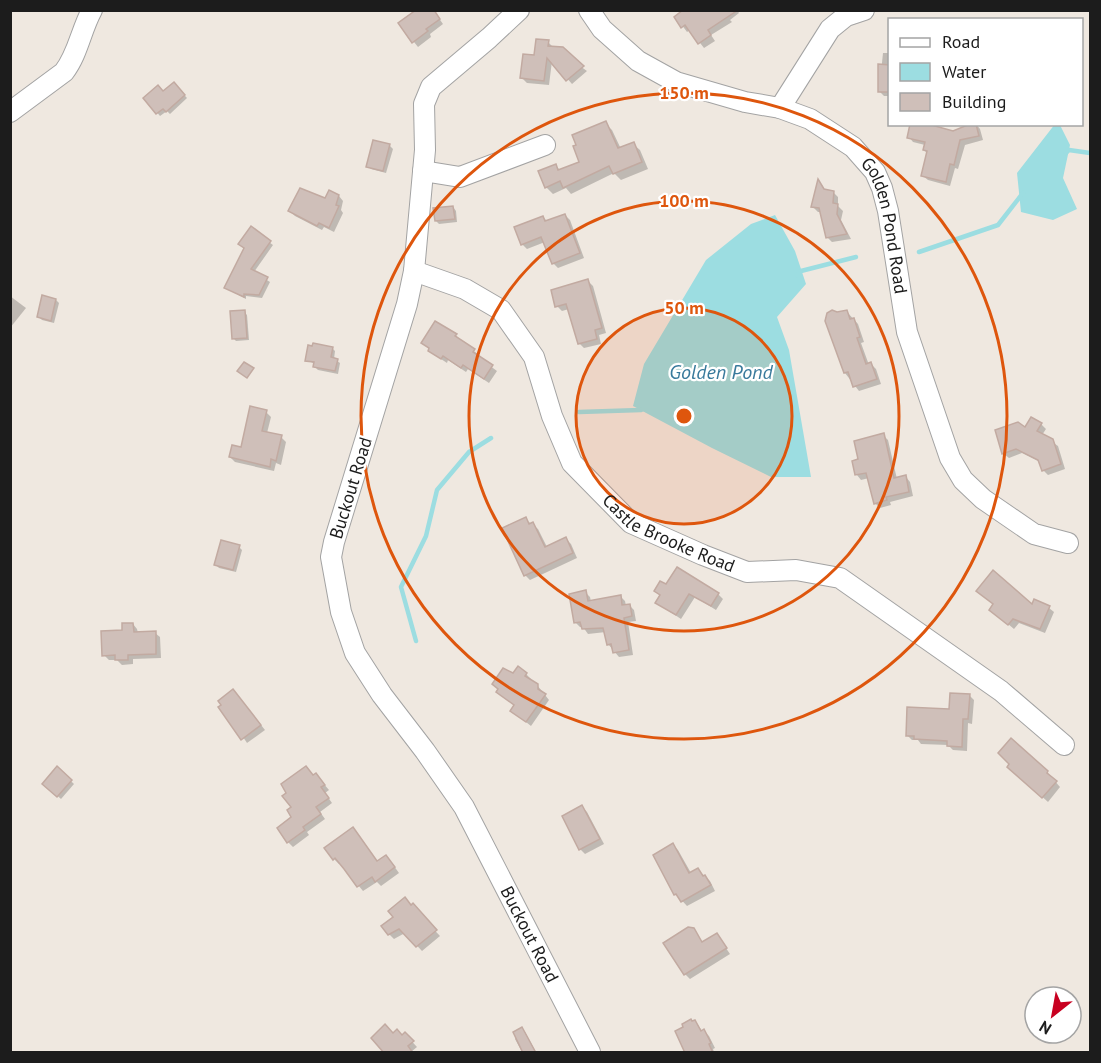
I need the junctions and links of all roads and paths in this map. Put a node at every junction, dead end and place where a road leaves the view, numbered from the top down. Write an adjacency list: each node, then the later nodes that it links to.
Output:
1 (92, 10): 6 (street)
2 (519, 10): 8 (street, Buckout Road)
3 (589, 10): 5 (street, Golden Pond Road)
4 (864, 10): 5 (street)
5 (780, 108): 10 (street, Golden Pond Road)
6 (10, 112)
7 (545, 145): 8 (street)
8 (423, 171): 9 (street, Buckout Road)
9 (414, 271): 11 (street, Castle Brooke Road); 12 (street, Buckout Road)
10 (1068, 543)
11 (1064, 745)
12 (590, 1053)

